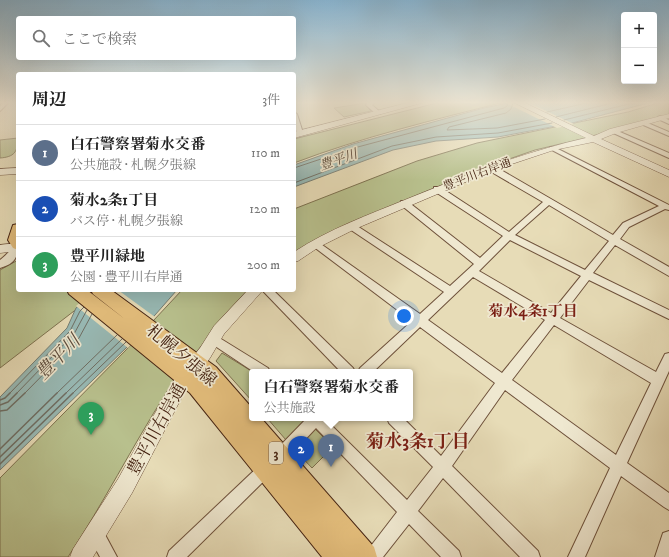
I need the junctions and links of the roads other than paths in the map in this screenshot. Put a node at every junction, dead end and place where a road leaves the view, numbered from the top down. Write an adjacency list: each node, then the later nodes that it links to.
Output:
1 (320, 128): 6 (street)
2 (571, 128): 8 (street)
3 (626, 128): 5 (street, 豊平川右岸通)
4 (655, 128): 7 (street)
5 (613, 132): 8 (street, 豊平川右岸通); 10 (street)
6 (297, 134)
7 (669, 134)
8 (590, 137): 9 (street, 豊平川右岸通); 16 (street)
9 (552, 148): 13 (street, 豊平川右岸通); 20 (street)
10 (669, 156)
11 (16, 162): 12 (street)
12 (0, 164)
13 (491, 168): 17 (street, 豊平川右岸通); 18 (street)
14 (16, 171): 15 (street)
15 (0, 172)
16 (669, 174)
17 (437, 189): 19 (street, 豊平川右岸通); 22 (street)
18 (548, 202): 22 (street); 23 (street)
19 (404, 203): 21 (street, 豊平川右岸通); 29 (street)
20 (667, 207): 23 (street)
21 (351, 226): 24 (street, 豊平川右岸通); 38 (street)
22 (509, 236): 29 (street); 33 (street)
23 (614, 240): 32 (street); 33 (street)
24 (315, 244): 28 (street, 豊平川右岸通); 41 (street)
25 (16, 246): 26 (street)
26 (0, 249)
27 (16, 249): 30 (street)
28 (296, 257)
29 (480, 263): 31 (street)
30 (0, 265)
31 (472, 272): 38 (street); 40 (street)
32 (669, 272)
33 (587, 274): 39 (street); 40 (street)
34 (78, 292): 44 (main road, 札幌夕張線 / 3)
35 (101, 292): 44 (main road, 札幌夕張線 / 3)
36 (254, 292): 42 (street, 豊平川右岸通)
37 (269, 292): 46 (street)
38 (452, 292): 41 (street)
39 (669, 315)
40 (552, 318): 48 (street); 49 (street)
41 (421, 320): 47 (street); 49 (street)
42 (214, 339): 44 (street, 豊平川右岸通); 45 (street)
43 (669, 358): 48 (street)
44 (184, 365): 53 (main road, 札幌夕張線 / 3); 58 (street, 豊平川右岸通)
45 (259, 369)
46 (346, 369)
47 (367, 369)
48 (658, 380): 54 (street)
49 (504, 381): 54 (street); 55 (street)
50 (313, 421): 53 (street)
51 (319, 421): 57 (street)
52 (397, 421): 55 (street)
53 (273, 463): 62 (street); 63 (main road, 札幌夕張線 / 3); 64 (main road, 札幌夕張線 / 3)
54 (618, 465): 56 (street); 68 (street)
55 (442, 467): 57 (street); 67 (street)
56 (669, 502)
57 (408, 512): 65 (street); 66 (street)
58 (96, 535): 60 (street, 豊平川右岸通); 61 (street)
59 (669, 539): 69 (street)
60 (81, 557)
61 (109, 557)
62 (175, 557)
63 (339, 557)
64 (364, 557)
65 (373, 557)
66 (452, 557)
67 (532, 557)
68 (576, 557)
69 (663, 557)

